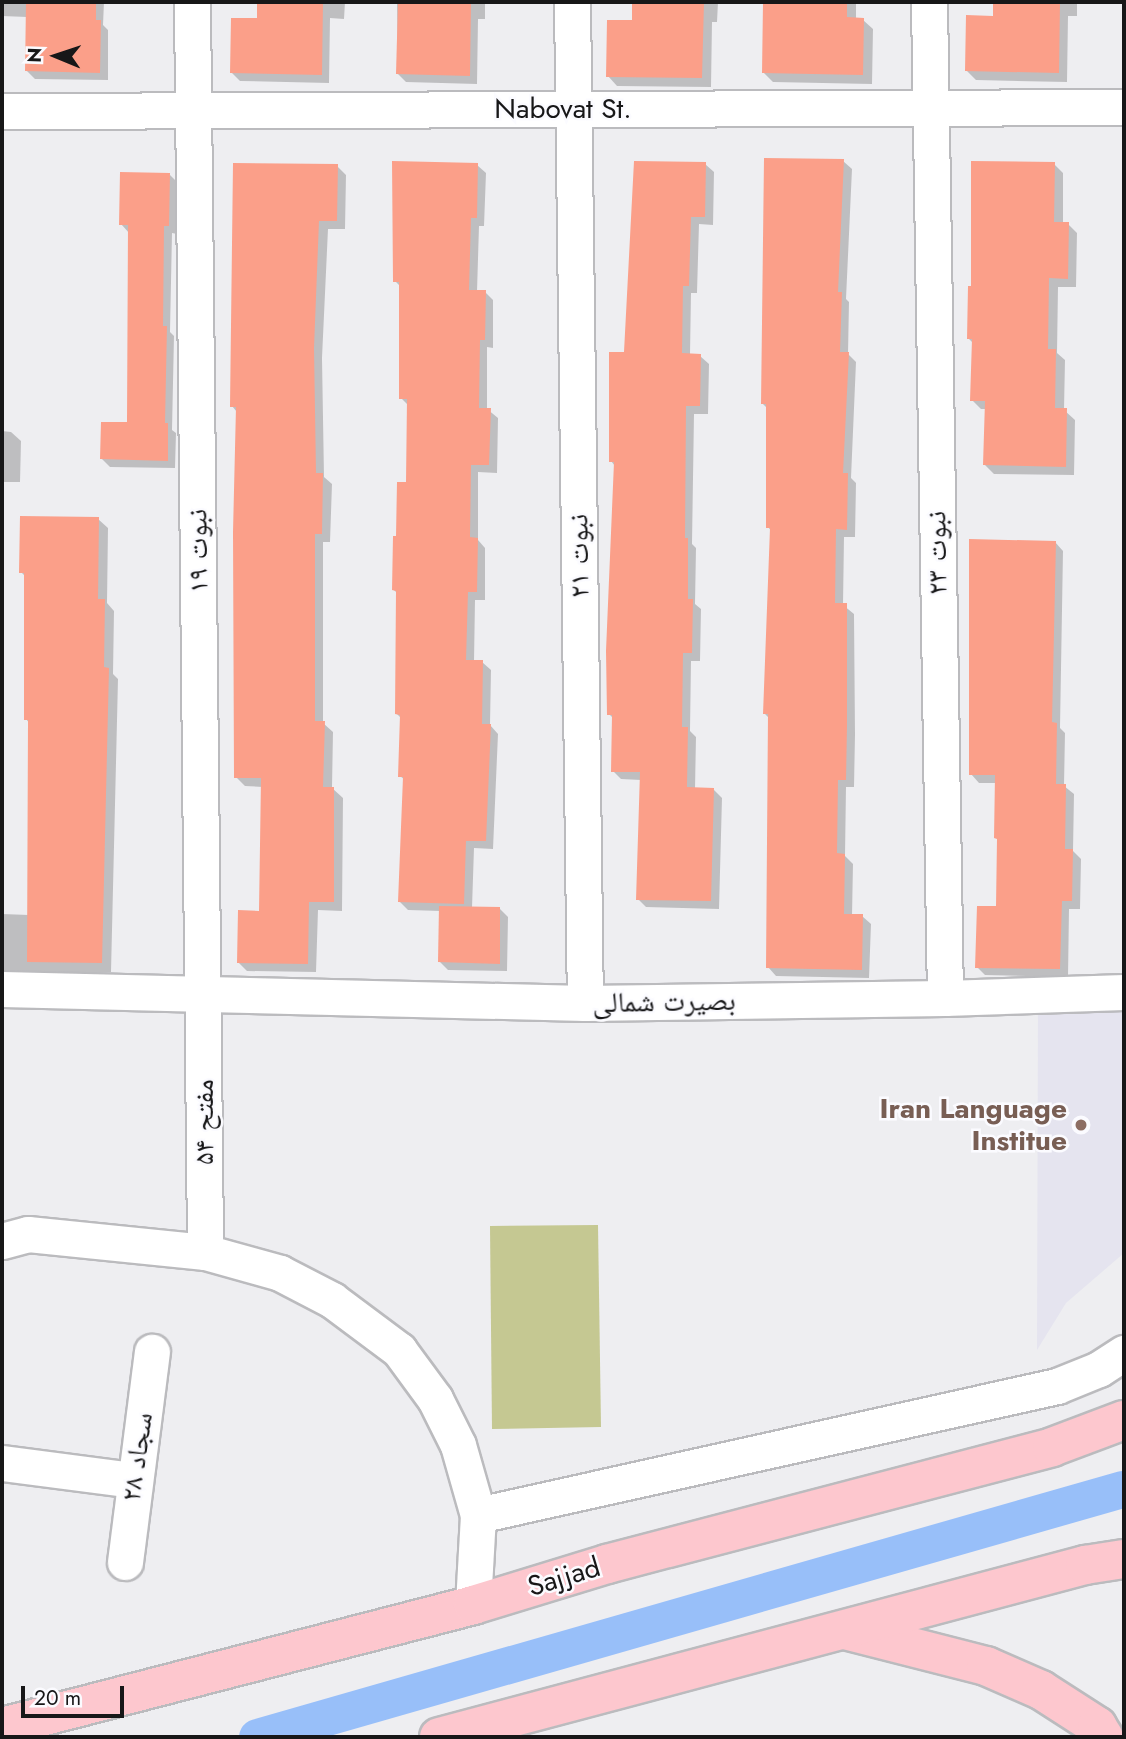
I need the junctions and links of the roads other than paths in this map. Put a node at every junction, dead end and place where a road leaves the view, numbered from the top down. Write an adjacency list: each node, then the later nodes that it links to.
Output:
1 (191, 2): 8 (street, نبوت ۱۹)
2 (572, 2): 6 (street, نبوت ۲۱)
3 (929, 2): 5 (street, نبوت ۲۳)
4 (1124, 107): 5 (street, Nabovat St.)
5 (929, 108): 6 (street, Nabovat St.); 12 (street, نبوت ۲۳)
6 (573, 109): 8 (street, Nabovat St.); 13 (street, نبوت ۲۱)
7 (2, 111): 8 (street, Nabovat St.)
8 (193, 111): 10 (street, نبوت ۱۹)
9 (2, 989): 10 (street, بصیرت شمالی)
10 (203, 992): 13 (street, بصیرت شمالی); 15 (street, مفتح ۵۴)
11 (1124, 992): 12 (street, بصیرت شمالی)
12 (945, 998): 13 (street, بصیرت شمالی)
13 (585, 1003)
14 (11, 1230): 15 (street)
15 (205, 1252): 21 (street)
16 (152, 1352): 20 (street, سجاد ۲۸)
17 (1124, 1353): 21 (street)
18 (1124, 1420): 24 (main road, Sajjad)
19 (2, 1462): 20 (street)
20 (133, 1480): 23 (street, سجاد ۲۸)
21 (478, 1514): 24 (street)
22 (1124, 1559): 25 (main road)
23 (125, 1562)
24 (473, 1605): 26 (main road, Sajjad)
25 (843, 1629): 27 (main road); 28 (main road)
26 (2, 1727)
27 (439, 1737)
28 (1104, 1737)

